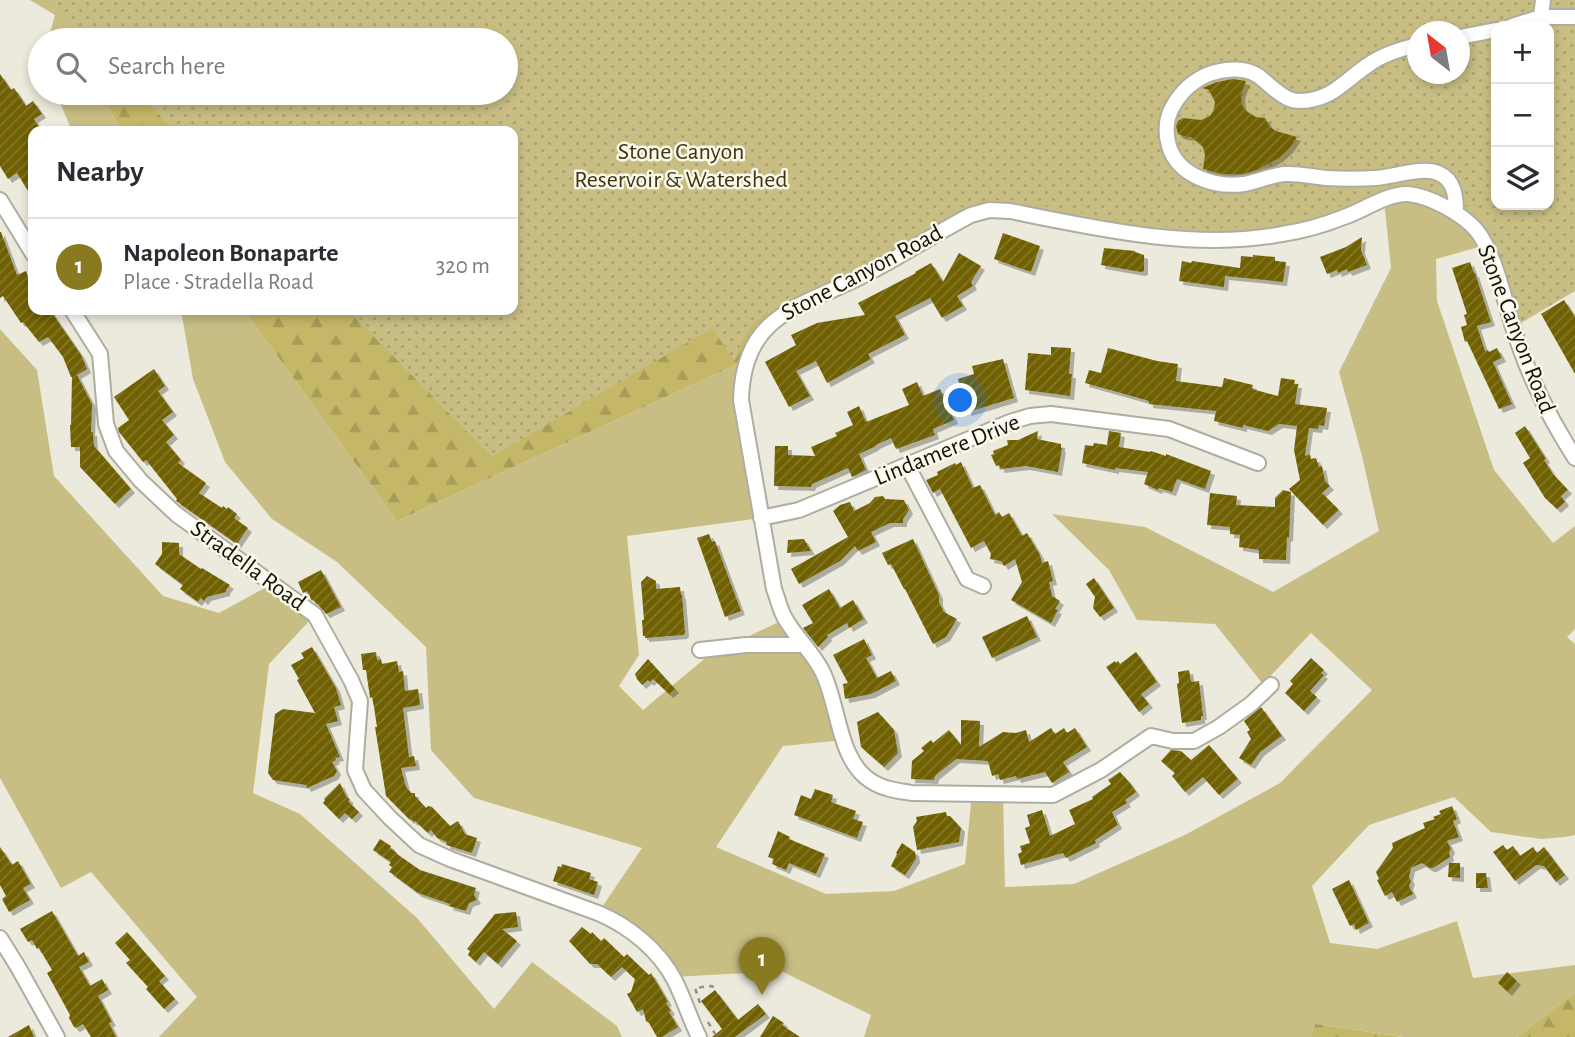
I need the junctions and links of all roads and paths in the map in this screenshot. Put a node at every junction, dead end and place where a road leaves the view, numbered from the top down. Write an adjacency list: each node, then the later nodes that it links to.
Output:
1 (1543, 0): 2 (street)
2 (1541, 17): 3 (street); 4 (street)
3 (1575, 17)
4 (1528, 21)
5 (1491, 31): 6 (street)
6 (1470, 35)
7 (1407, 49): 9 (street)
8 (0, 200): 10 (street)
9 (1456, 213): 12 (street, Stone Canyon Road); 15 (street, Stone Canyon Road)
10 (28, 246)
11 (75, 315): 25 (street, Stradella Road)
12 (1575, 458)
13 (1258, 463): 14 (street, Lindamere Drive)
14 (907, 465): 15 (street, Lindamere Drive); 16 (street)
15 (761, 518): 17 (street, Stone Canyon Road)
16 (983, 586)
17 (803, 645): 18 (street); 19 (street, Stone Canyon Road)
18 (700, 650)
19 (1271, 685)
20 (0, 938): 24 (street)
21 (717, 988): 22 (path)
22 (703, 1009)
23 (706, 1016): 26 (path)
24 (57, 1037)
25 (699, 1037)
26 (717, 1037)

